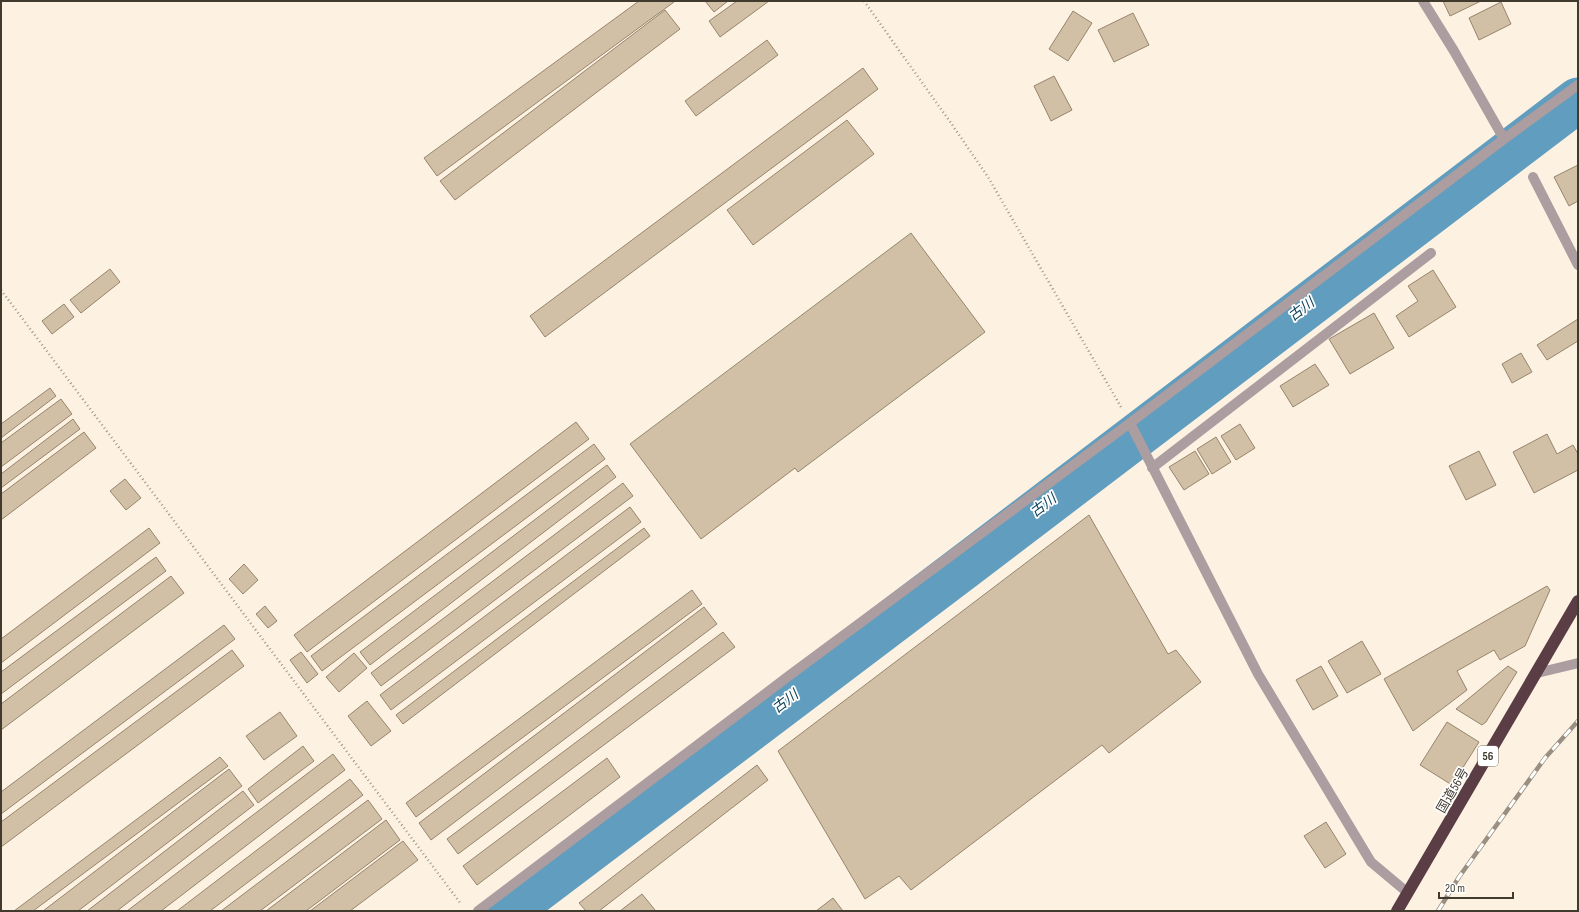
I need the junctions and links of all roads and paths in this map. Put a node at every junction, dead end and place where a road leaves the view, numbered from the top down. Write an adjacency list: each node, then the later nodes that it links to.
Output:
1 (864, 1): 9 (path)
2 (1423, 1): 4 (street)
3 (1578, 85): 4 (street)
4 (1504, 139): 9 (street)
5 (1533, 178): 7 (street)
6 (1431, 253): 10 (street)
7 (1578, 265)
8 (1, 290): 15 (path)
9 (1133, 427): 10 (street); 16 (street)
10 (1152, 468): 14 (street)
11 (1578, 601): 13 (highway, 国道56号 / 56)
12 (1578, 663): 13 (street)
13 (1537, 673): 14 (highway, 国道56号 / 56)
14 (1408, 893): 17 (highway, 国道56号 / 56)
15 (462, 905)
16 (478, 911)
17 (1397, 911)

